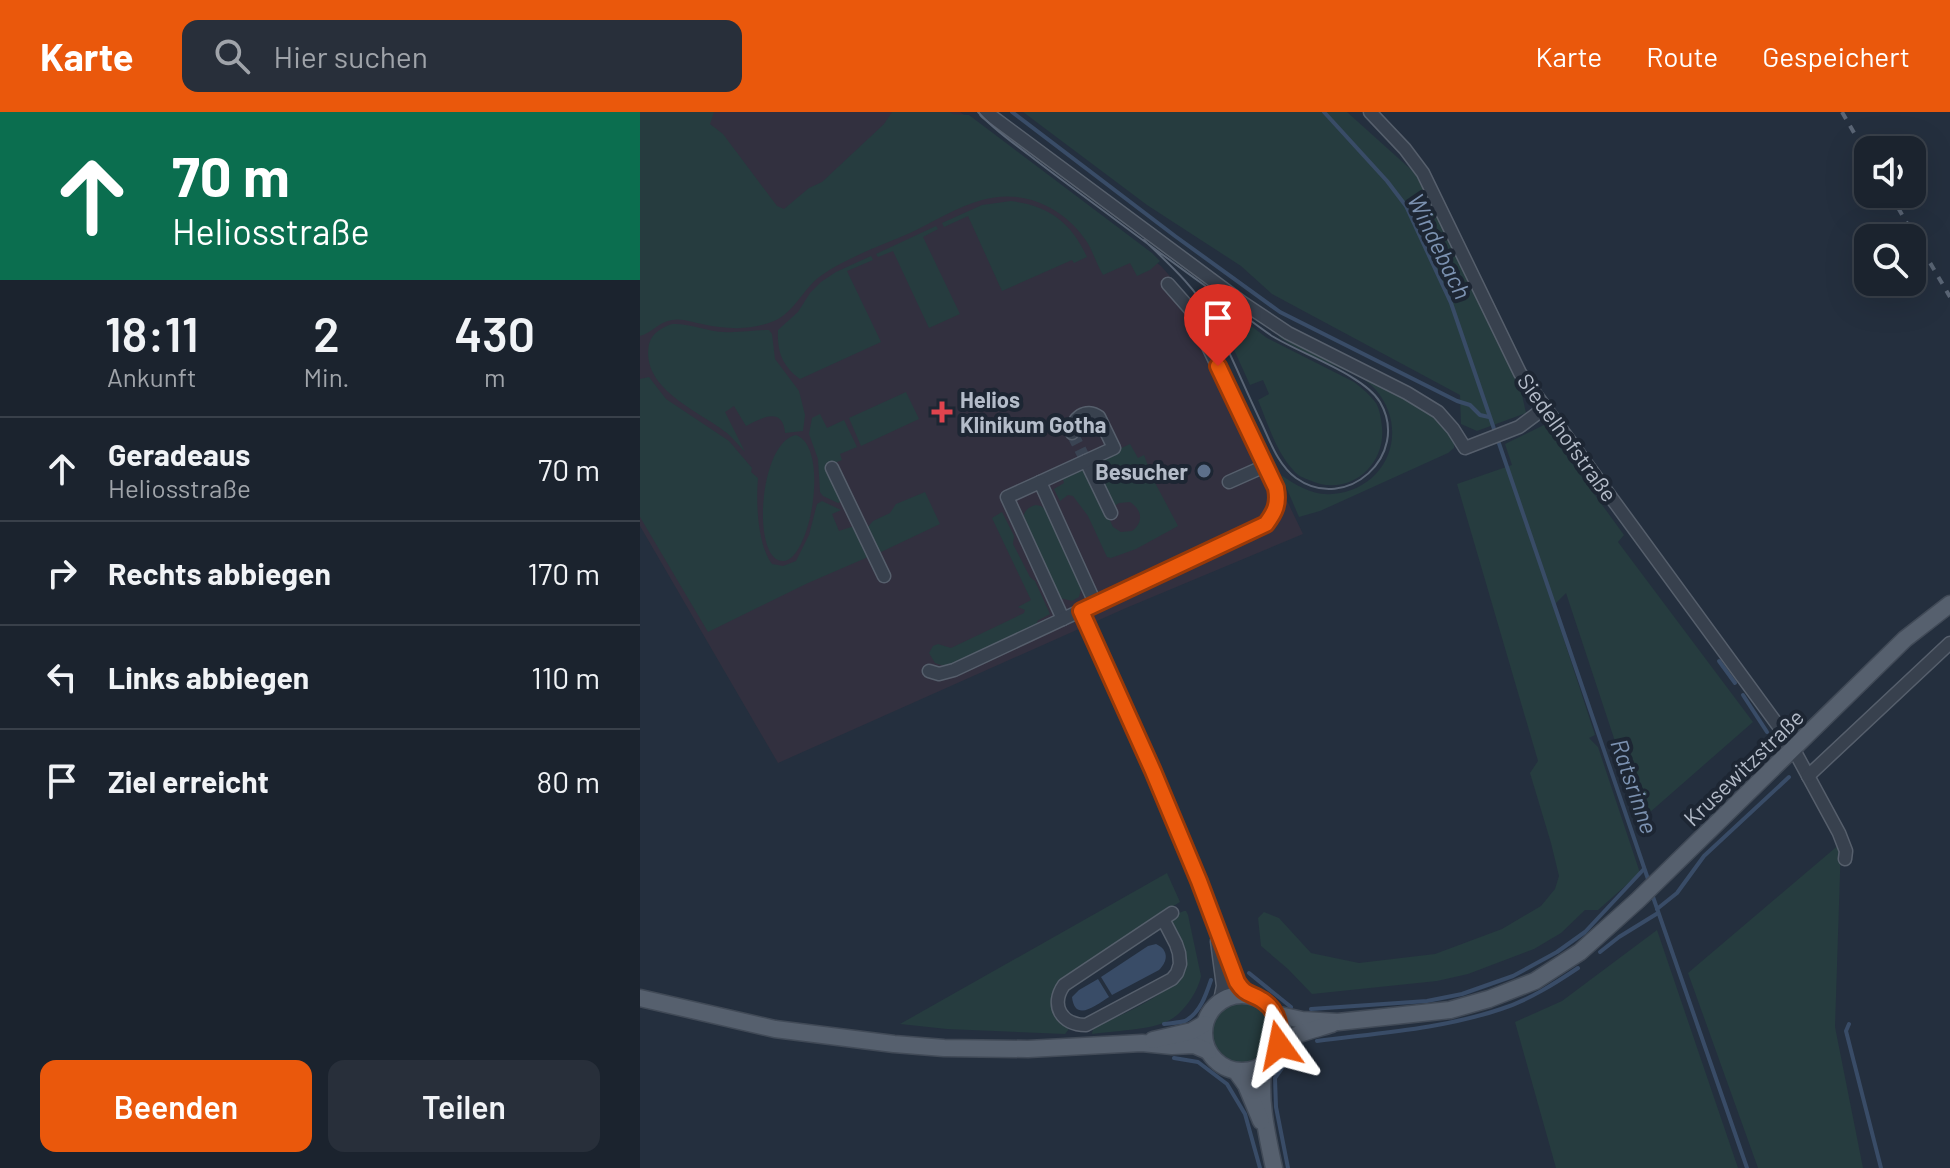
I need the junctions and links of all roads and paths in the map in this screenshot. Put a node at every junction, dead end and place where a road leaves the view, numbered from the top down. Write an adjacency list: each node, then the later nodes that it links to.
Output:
1 (986, 112): 4 (street)
2 (1370, 112): 4 (street, Siedelhofstraße)
3 (1168, 284): 7 (street)
4 (1546, 407): 19 (street, Siedelhofstraße)
5 (1072, 433): 6 (street)
6 (1086, 461): 9 (street); 11 (street)
7 (1265, 466): 10 (street); 14 (street)
8 (832, 468): 12 (street)
9 (1040, 482): 14 (street); 16 (street)
10 (1229, 482)
11 (1111, 513)
12 (884, 576)
13 (1950, 604): 19 (main road, Krusewitzstraße)
14 (1096, 605): 15 (street)
15 (1081, 611): 16 (street); 23 (street)
16 (1063, 619): 18 (street)
17 (1950, 643): 20 (street)
18 (929, 671)
19 (1794, 748): 20 (street, Siedelhofstraße); 28 (main road, Krusewitzstraße)
20 (1808, 776): 21 (street, Siedelhofstraße)
21 (1845, 859)
22 (1167, 916): 22 (street)
23 (1215, 926): 24 (street); 26 (street)
24 (1246, 995): 26 (main road); 27 (main road)
25 (640, 998): 30 (main road)
26 (1220, 1001): 29 (main road)
27 (1275, 1014): 28 (main road); 31 (main road)
28 (1338, 1022): 31 (main road)
29 (1204, 1024): 30 (main road); 32 (main road)
30 (1142, 1043): 32 (main road)
31 (1279, 1045): 33 (main road)
32 (1208, 1051): 34 (main road)
33 (1264, 1063): 34 (main road); 35 (main road)
34 (1236, 1071): 35 (main road)
35 (1267, 1137): 36 (main road)
36 (1274, 1168)

